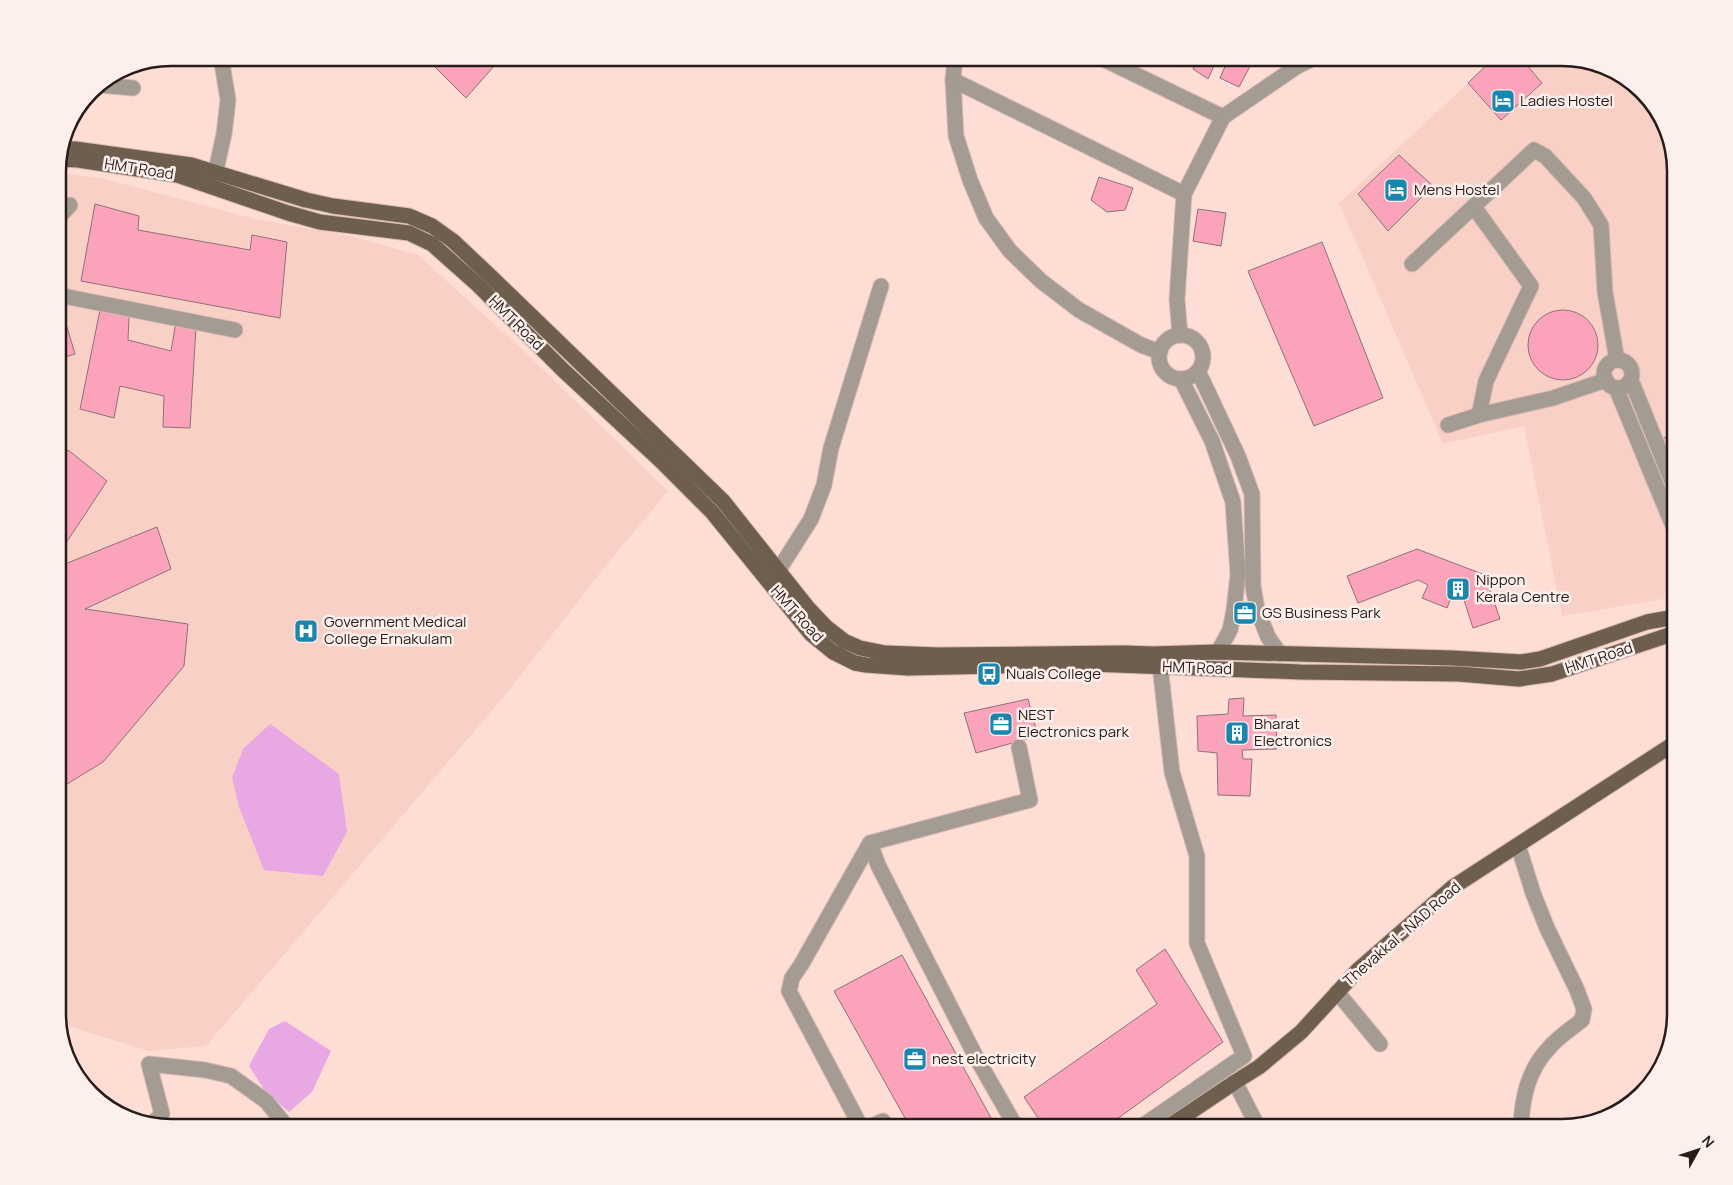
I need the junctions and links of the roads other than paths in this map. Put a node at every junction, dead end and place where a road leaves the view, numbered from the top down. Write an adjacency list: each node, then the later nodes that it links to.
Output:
1 (222, 66): 12 (street)
2 (954, 66): 5 (street)
3 (1116, 66): 8 (street)
4 (1298, 66): 8 (street)
5 (953, 80): 13 (street); 22 (street)
6 (110, 86): 7 (street)
7 (133, 88)
8 (1223, 117): 13 (street)
9 (69, 150): 11 (main road, HMT Road)
10 (67, 160): 11 (main road, HMT Road)
11 (137, 163): 12 (main road, HMT Road)
12 (215, 179): 32 (main road, HMT Road); 38 (main road, HMT Road)
13 (1184, 194): 21 (street)
14 (70, 205): 16 (street)
15 (1474, 206): 17 (street); 23 (street); 28 (street)
16 (66, 210)
17 (1412, 264)
18 (881, 286): 32 (street)
19 (66, 297): 20 (street)
20 (235, 330)
21 (1180, 335): 22 (street); 24 (street)
22 (1160, 352): 25 (street)
23 (1617, 360): 26 (street); 27 (street)
24 (1198, 371): 25 (street); 37 (street)
25 (1181, 379): 36 (street)
26 (1631, 380): 27 (street); 30 (street)
27 (1611, 384): 28 (street); 31 (street)
28 (1479, 416): 29 (street)
29 (1448, 425)
30 (1667, 468)
31 (1667, 511)
32 (778, 571): 35 (main road, HMT Road)
33 (1667, 619): 37 (main road, HMT Road)
34 (1667, 636): 39 (main road, HMT Road)
35 (860, 648): 36 (main road, HMT Road); 38 (street)
36 (1218, 652): 37 (main road, HMT Road)
37 (1280, 654)
38 (855, 663): 39 (main road, HMT Road)
39 (1160, 666): 51 (street)
40 (1018, 747): 42 (street)
41 (1667, 749): 43 (main road, Thevakkal - NAD Road)
42 (870, 843): 49 (street); 50 (street)
43 (1518, 845): 44 (main road, Thevakkal - NAD Road); 54 (street)
44 (1337, 992): 45 (street); 46 (main road, Thevakkal - NAD Road)
45 (1380, 1044)
46 (1235, 1082): 52 (main road, Thevakkal - NAD Road); 53 (street)
47 (158, 1118): 48 (street)
48 (280, 1119)
49 (856, 1119)
50 (1011, 1119)
51 (1154, 1119)
52 (1181, 1119)
53 (1254, 1119)
54 (1519, 1119)

